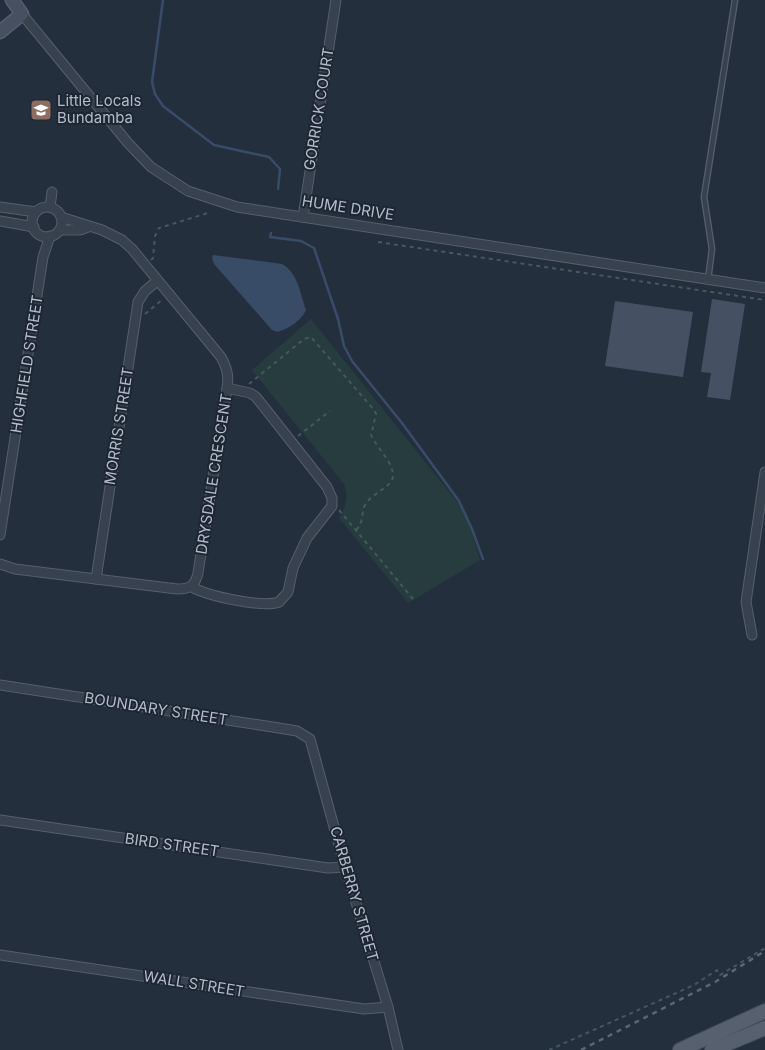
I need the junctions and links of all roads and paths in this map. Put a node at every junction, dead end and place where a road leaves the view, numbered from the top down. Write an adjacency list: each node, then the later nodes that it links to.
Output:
1 (12, 0): 4 (street, HUME DRIVE)
2 (336, 0): 12 (street, GORRICK COURT)
3 (735, 0): 20 (lane)
4 (22, 14): 5 (street); 12 (street, HUME DRIVE)
5 (0, 32)
6 (52, 192): 7 (street)
7 (50, 207): 9 (street); 11 (street)
8 (0, 208): 9 (street)
9 (36, 212): 14 (street)
10 (208, 213): 19 (path)
11 (61, 217): 15 (street, DRYSDALE CRESCENT); 16 (street)
12 (303, 217): 20 (street, HUME DRIVE)
13 (0, 221): 14 (street)
14 (34, 226): 17 (street)
15 (88, 227): 16 (street, DRYSDALE CRESCENT); 21 (street, DRYSDALE CRESCENT)
16 (60, 230): 17 (street)
17 (46, 236): 32 (street, HIGHFIELD STREET)
18 (378, 242): 23 (path)
19 (149, 261)
20 (708, 280): 22 (street, HUME DRIVE)
21 (157, 281): 25 (street, DRYSDALE CRESCENT); 34 (street, MORRIS STREET)
22 (765, 288)
23 (765, 300)
24 (244, 383): 31 (path)
25 (227, 388): 35 (street, DRYSDALE CRESCENT); 35 (street)
26 (330, 411): 27 (path)
27 (298, 436)
28 (765, 472): 30 (street)
29 (339, 510): 31 (path)
30 (762, 513): 37 (street)
31 (356, 530): 36 (path)
32 (0, 535)
33 (0, 564): 34 (street)
34 (96, 579): 35 (street)
35 (192, 587)
36 (413, 599)
37 (752, 635)
38 (0, 686): 39 (street, BOUNDARY STREET)
39 (310, 739): 41 (street, CARBERRY STREET)
40 (0, 820): 41 (street, BIRD STREET)
41 (345, 866): 44 (street, CARBERRY STREET)
42 (765, 948): 48 (path)
43 (0, 955): 44 (street, WALL STREET)
44 (388, 1007): 47 (street, CARBERRY STREET)
45 (765, 1011): 49 (main road)
46 (765, 1028): 50 (main road)
47 (398, 1050)
48 (549, 1050)
49 (680, 1050)
50 (712, 1050)

